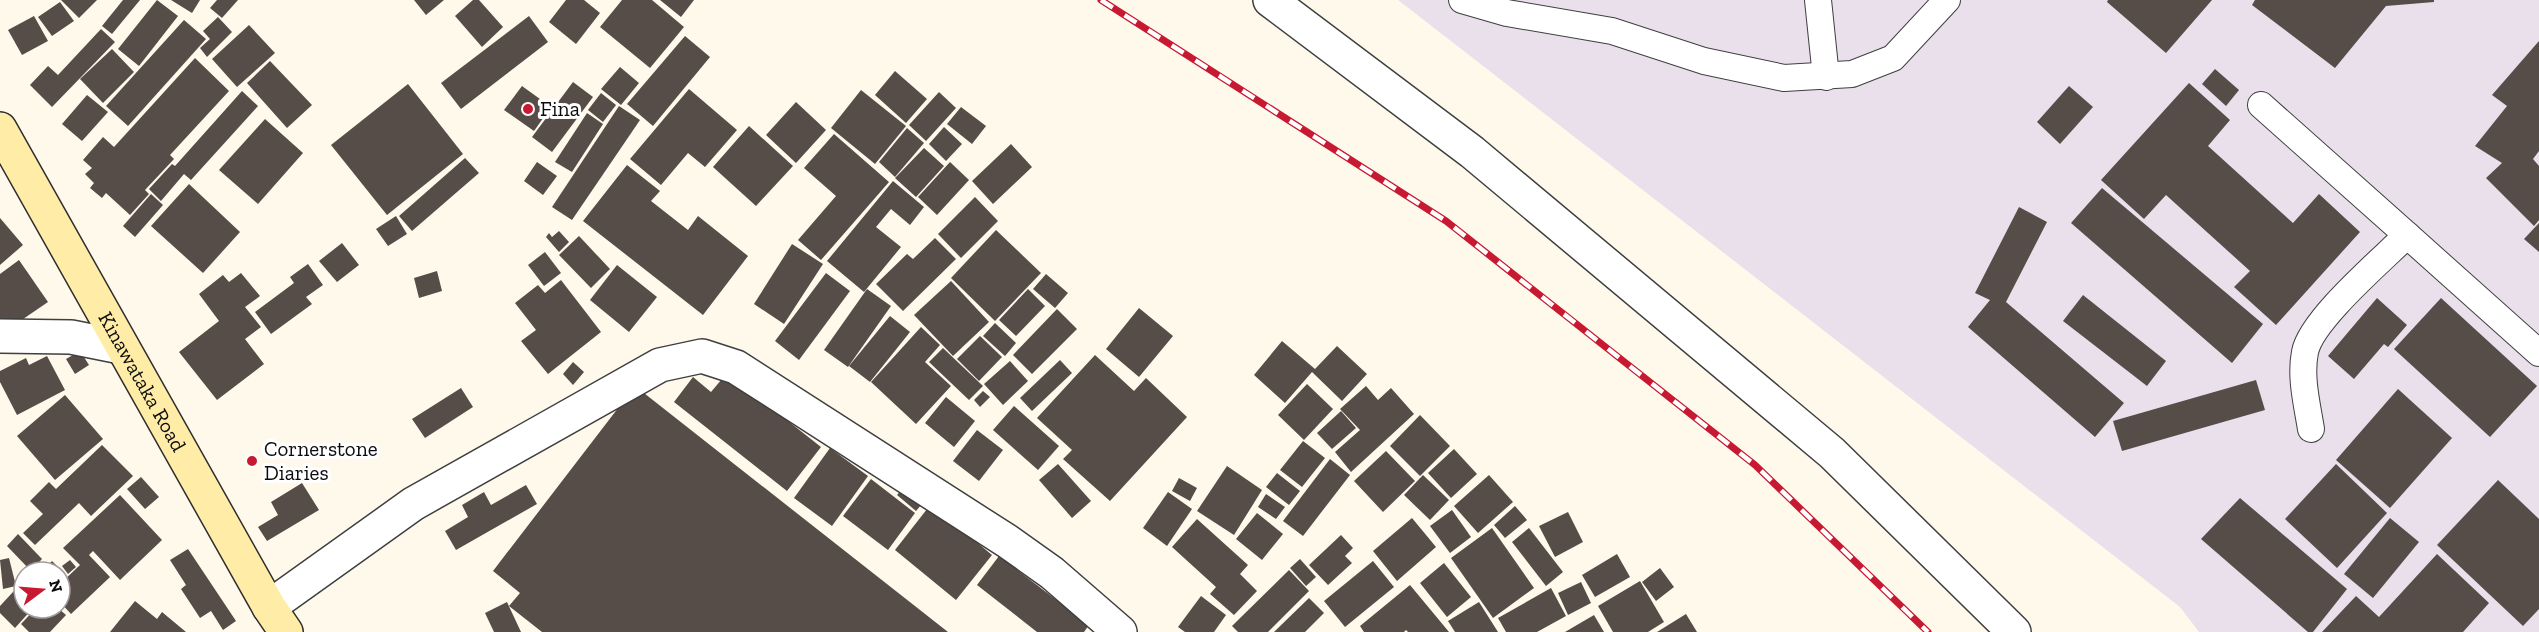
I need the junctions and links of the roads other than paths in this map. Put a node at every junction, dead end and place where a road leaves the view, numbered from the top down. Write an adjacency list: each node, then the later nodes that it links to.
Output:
1 (1270, 0): 16 (street)
2 (1462, 0): 5 (lane)
3 (1818, 0): 6 (lane)
4 (1947, 0): 6 (lane)
5 (1512, 7): 6 (lane)
6 (1826, 77)
7 (2261, 105): 9 (lane)
8 (0, 129): 11 (street, Kinawataka Road)
9 (2407, 235): 12 (lane); 13 (lane)
10 (0, 336): 11 (street)
11 (121, 347): 14 (street, Kinawataka Road)
12 (2539, 353)
13 (2311, 429)
14 (277, 620): 15 (street)
15 (1120, 632)
16 (2014, 632)

